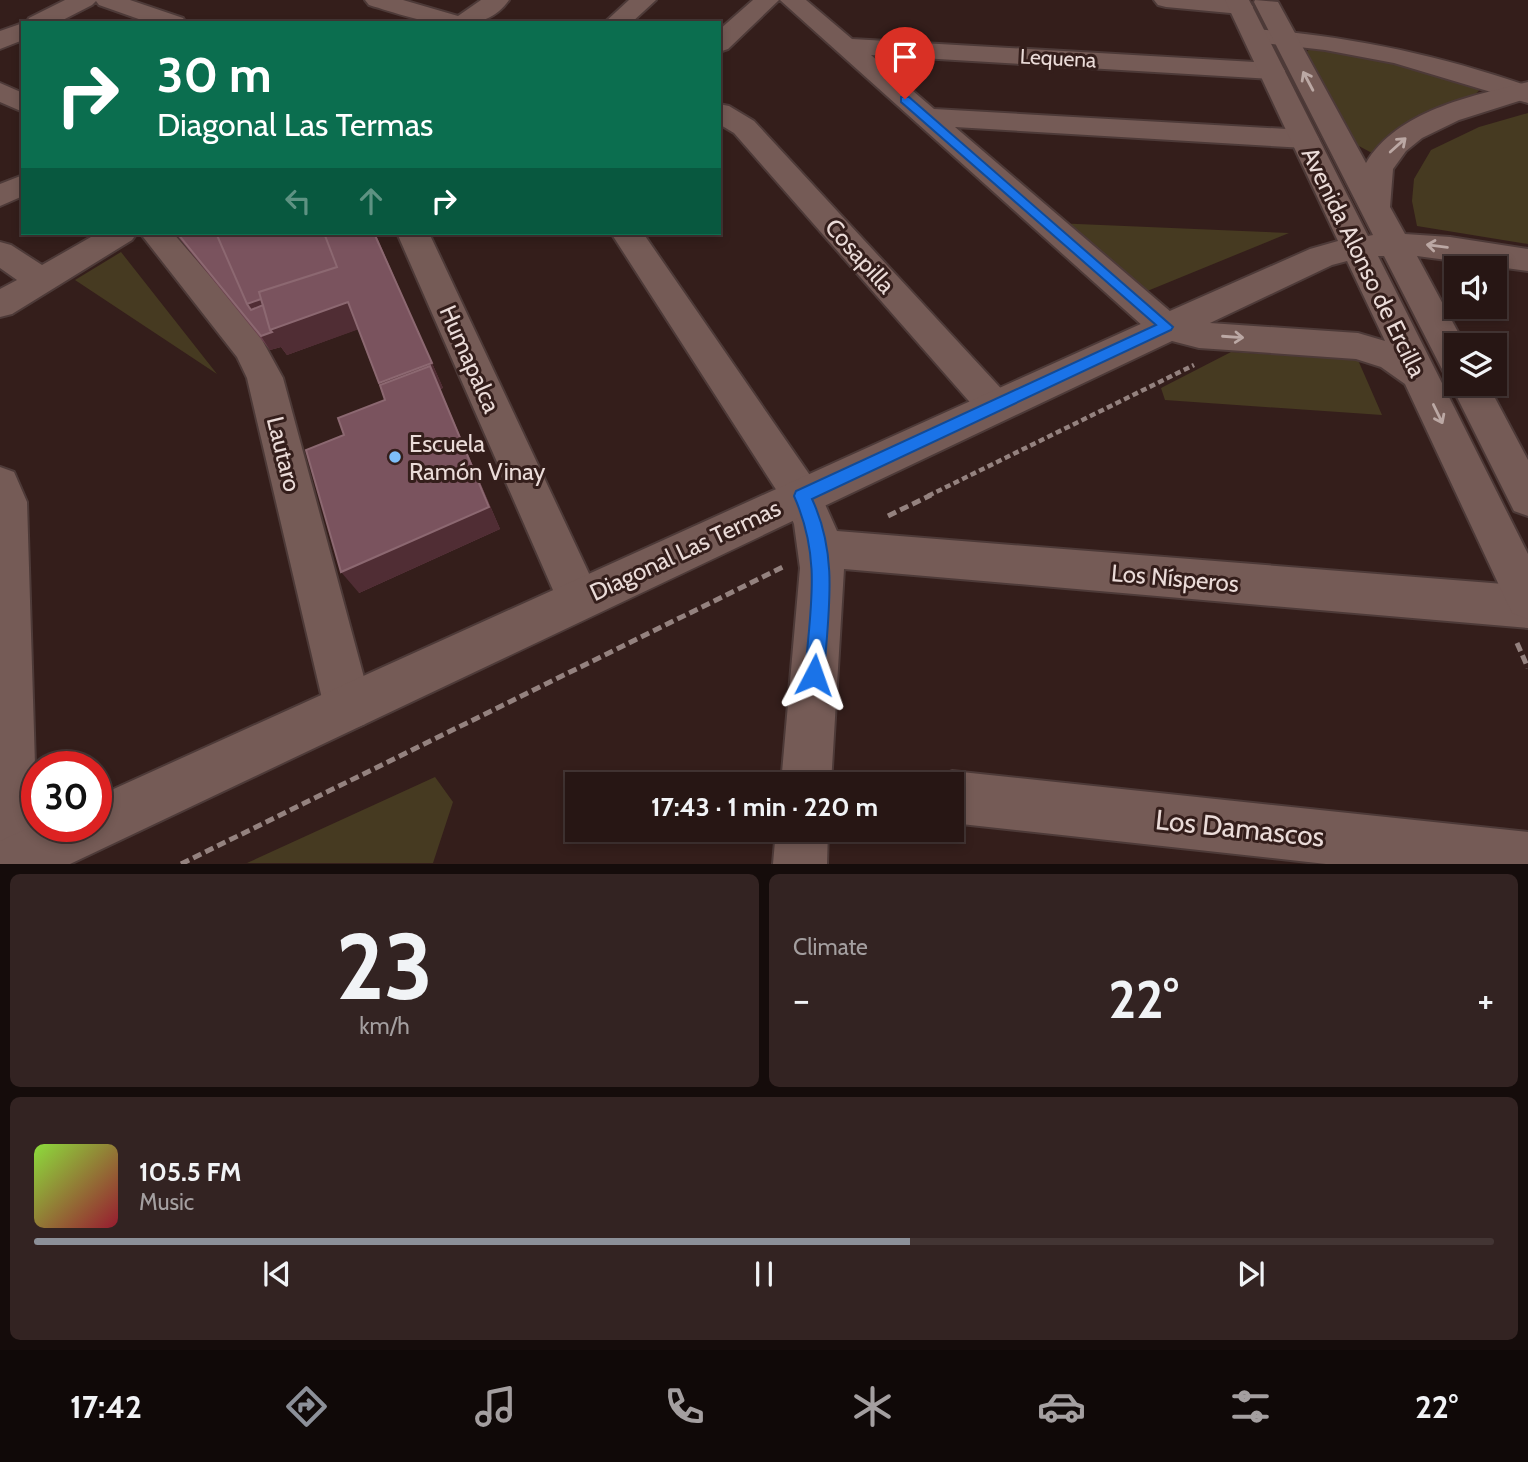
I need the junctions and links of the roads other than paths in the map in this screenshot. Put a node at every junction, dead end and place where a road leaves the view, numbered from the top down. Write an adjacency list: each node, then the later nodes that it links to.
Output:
1 (107, 0): 11 (street)
2 (377, 0): 12 (street)
3 (497, 0): 13 (street)
4 (644, 0): 14 (street)
5 (767, 0): 17 (street)
6 (792, 0): 18 (street)
7 (1166, 0): 9 (street)
8 (79, 1): 10 (street)
9 (1257, 16): 19 (street, Avenida Alonso de Ercilla); 20 (street); 26 (street, Avenida Alonso de Ercilla, one-way to 9)
10 (42, 21)
11 (168, 21)
12 (450, 21)
13 (467, 21)
14 (618, 21)
15 (21, 31): 16 (street)
16 (0, 41)
17 (721, 42)
18 (844, 46): 19 (street, Lequena); 22 (street)
19 (1272, 71): 23 (street, Avenida Alonso de Ercilla)
20 (1525, 92): 26 (street, one-way to 20)
21 (721, 113): 44 (street, Cosapilla)
22 (926, 117): 23 (street); 40 (street)
23 (1305, 139): 33 (street, Avenida Alonso de Ercilla)
24 (21, 185): 25 (street)
25 (0, 196)
26 (1375, 206): 32 (street, Avenida Alonso de Ercilla)
27 (118, 235): 36 (street)
28 (158, 235): 52 (street, Lautaro)
29 (414, 235): 49 (street, Humapalca)
30 (628, 235): 46 (street)
31 (0, 253): 36 (street)
32 (1401, 256): 33 (street, Diagonal Las Termas); 34 (street, one-way to 32); 35 (street); 41 (street, Avenida Alonso de Ercilla)
33 (1362, 257): 40 (street, Diagonal Las Termas); 42 (street, Avenida Alonso de Ercilla)
34 (1528, 260)
35 (1444, 270)
36 (41, 280): 39 (street)
37 (1507, 282): 38 (street)
38 (1528, 286)
39 (0, 305)
40 (1166, 327): 42 (street, one-way to 42); 44 (street, Diagonal Las Termas)
41 (1444, 338)
42 (1419, 375): 50 (street, Avenida Alonso de Ercilla, one-way to 50)
43 (1475, 396): 47 (street)
44 (995, 406): 46 (street, Diagonal Las Termas)
45 (0, 484): 59 (street)
46 (802, 496): 48 (street); 49 (street, Diagonal Las Termas)
47 (1528, 499)
48 (821, 548): 51 (street, Los Nísperos); 53 (street)
49 (579, 599): 52 (street, Diagonal Las Termas)
50 (1528, 599)
51 (1528, 607)
52 (348, 707): 55 (street, Diagonal Las Termas)
53 (813, 772)
54 (964, 798): 58 (street, Los Damascos)
55 (112, 817)
56 (56, 842): 59 (street)
57 (804, 842): 60 (street)
58 (1528, 859)
59 (11, 863)
60 (800, 863)

